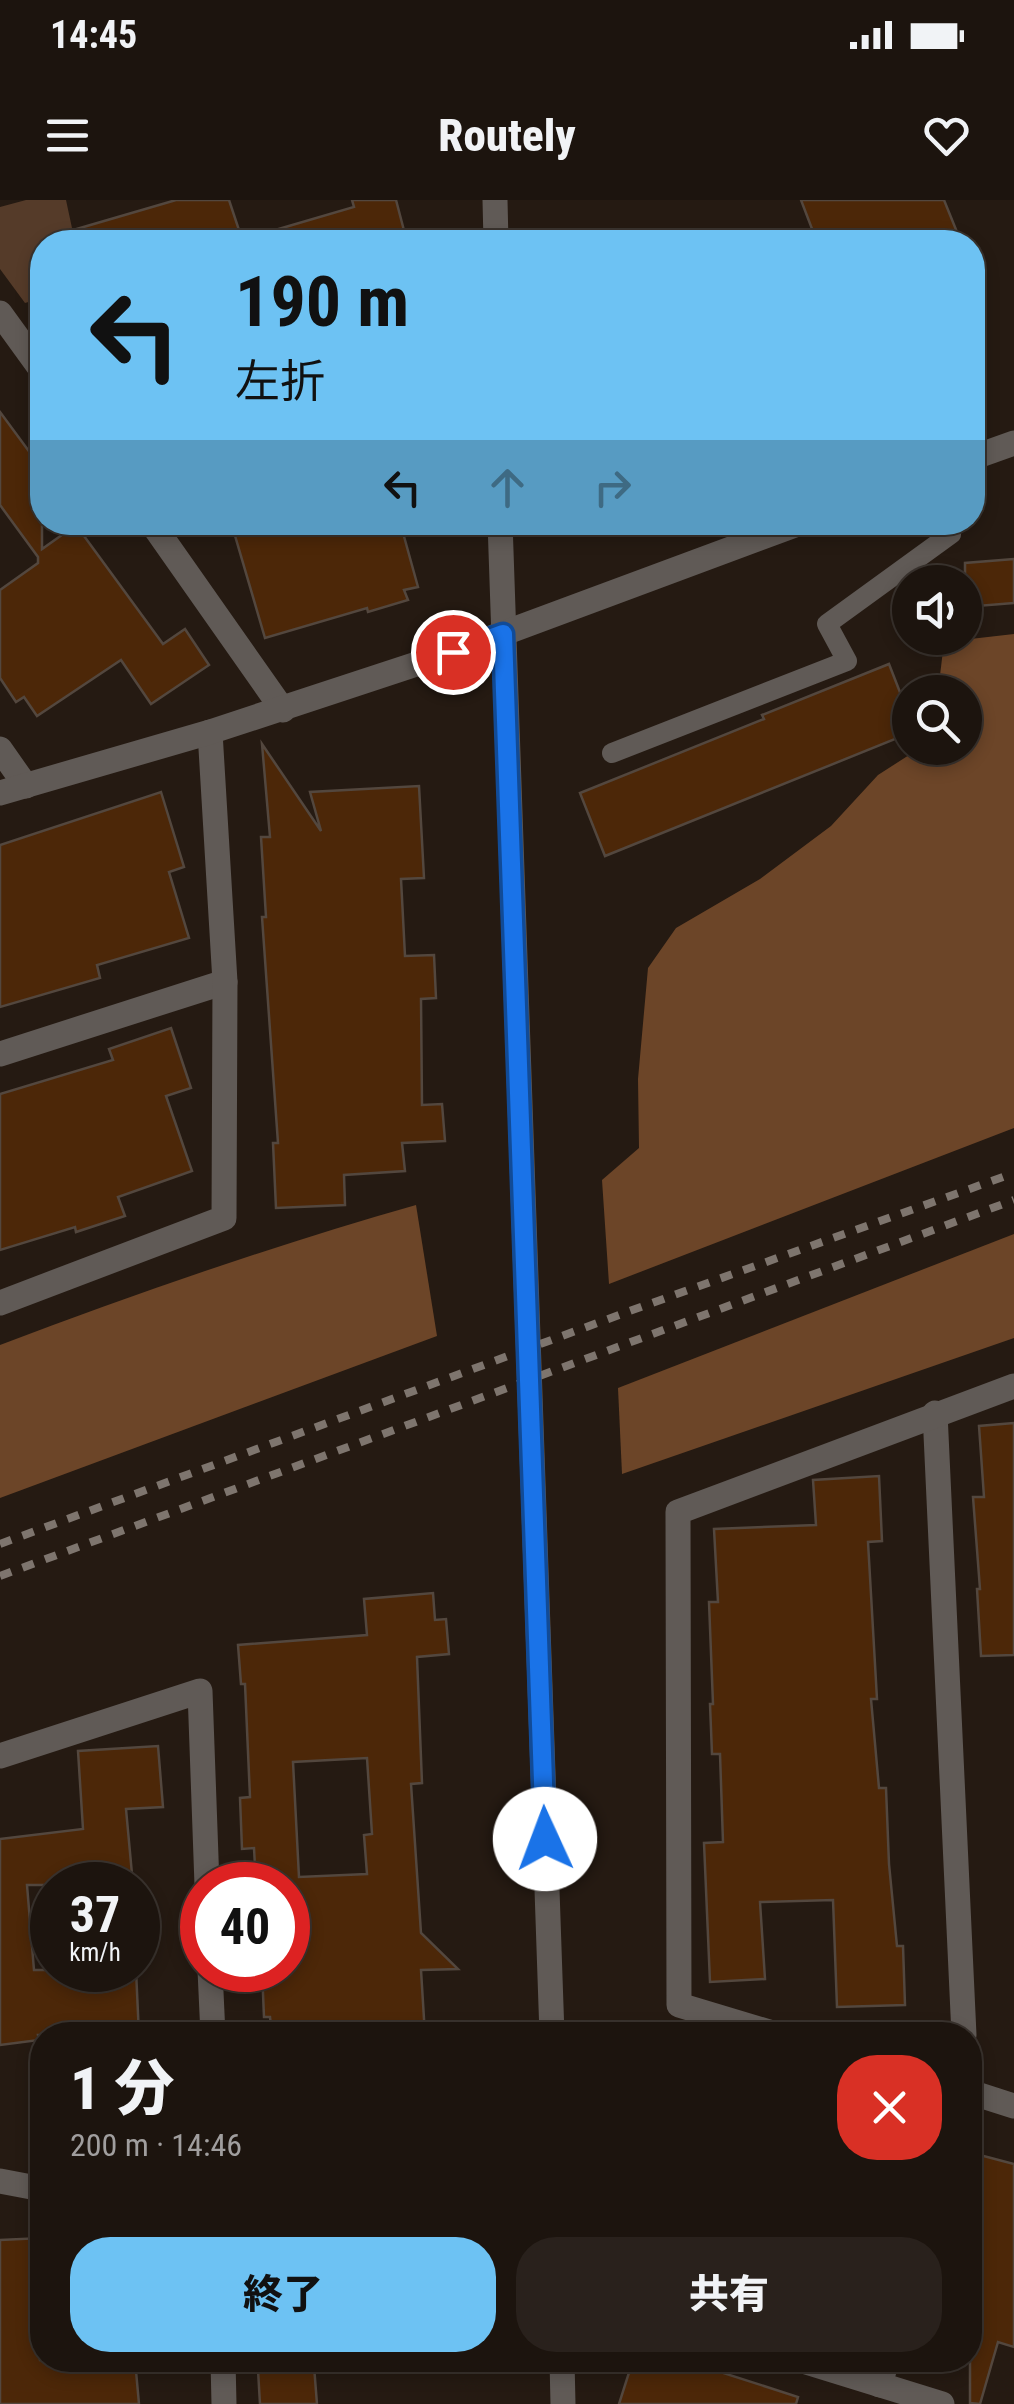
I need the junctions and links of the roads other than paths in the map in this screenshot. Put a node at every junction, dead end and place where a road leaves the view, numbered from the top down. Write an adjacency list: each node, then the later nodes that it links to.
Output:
1 (495, 200): 2 (street)
2 (496, 230)
3 (0, 313): 4 (street)
4 (30, 354)
5 (1014, 443): 6 (street)
6 (985, 453)
7 (160, 535): 12 (street)
8 (500, 535): 11 (street)
9 (768, 535): 11 (street)
10 (950, 535): 15 (lane)
11 (503, 634): 12 (street); 27 (street)
12 (283, 710): 13 (street)
13 (210, 732): 16 (street); 18 (street)
14 (0, 749): 16 (street)
15 (612, 754)
16 (26, 786): 17 (street)
17 (0, 793)
18 (225, 982): 19 (street); 20 (street)
19 (0, 1054)
20 (0, 1303)
21 (1014, 1386): 22 (street)
22 (936, 1413): 28 (street); 29 (street)
23 (0, 1756): 24 (street)
24 (206, 1862)
25 (211, 1992): 26 (street)
26 (212, 2022)
27 (552, 2022)
28 (735, 2022)
29 (963, 2022)
30 (982, 2096): 31 (street)
31 (1014, 2106)
32 (0, 2181): 33 (street)
33 (30, 2187)
34 (223, 2372): 37 (street)
35 (562, 2372): 38 (street)
36 (883, 2372): 39 (street)
37 (224, 2404)
38 (563, 2404)
39 (942, 2404)

